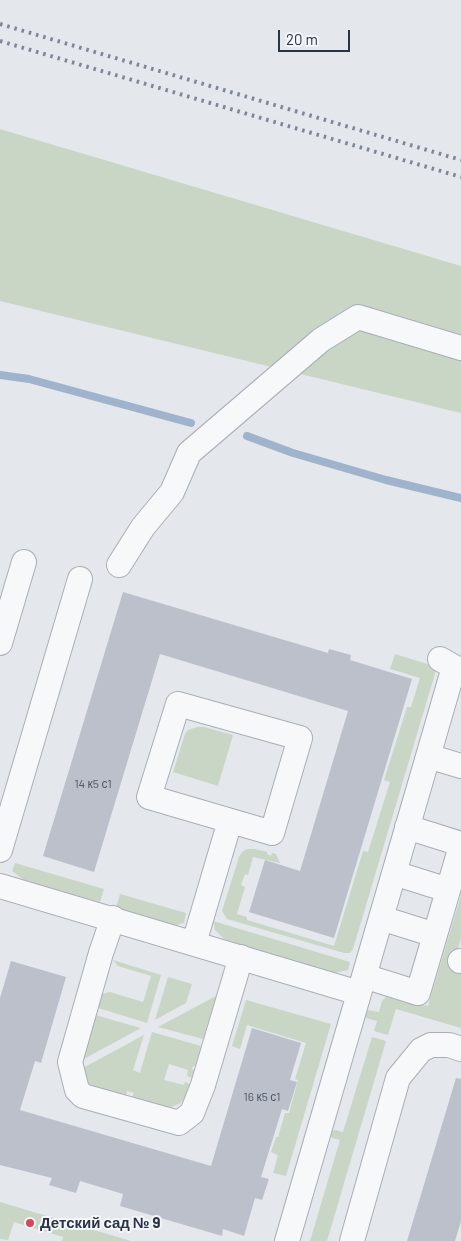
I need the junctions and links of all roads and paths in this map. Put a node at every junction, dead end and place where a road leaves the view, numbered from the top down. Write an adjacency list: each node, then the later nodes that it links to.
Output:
1 (461, 348): 3 (street)
2 (24, 562): 5 (street)
3 (118, 565)
4 (80, 578): 12 (street)
5 (0, 643)
6 (440, 659): 7 (street)
7 (453, 699): 8 (street)
8 (428, 756): 9 (street); 11 (street)
9 (461, 766)
10 (230, 821): 10 (street); 20 (street)
11 (408, 828): 13 (street); 14 (street)
12 (0, 850)
13 (460, 851): 16 (street)
14 (394, 873): 16 (street); 18 (street)
15 (0, 886): 17 (street)
16 (448, 890): 19 (street)
17 (113, 918): 20 (street); 21 (street)
18 (381, 918): 19 (street); 22 (street)
19 (435, 935): 22 (street)
20 (194, 943): 21 (street)
21 (241, 957): 22 (street)
22 (362, 985): 24 (street)
23 (461, 1049): 25 (street)
24 (287, 1241)
25 (352, 1241)

